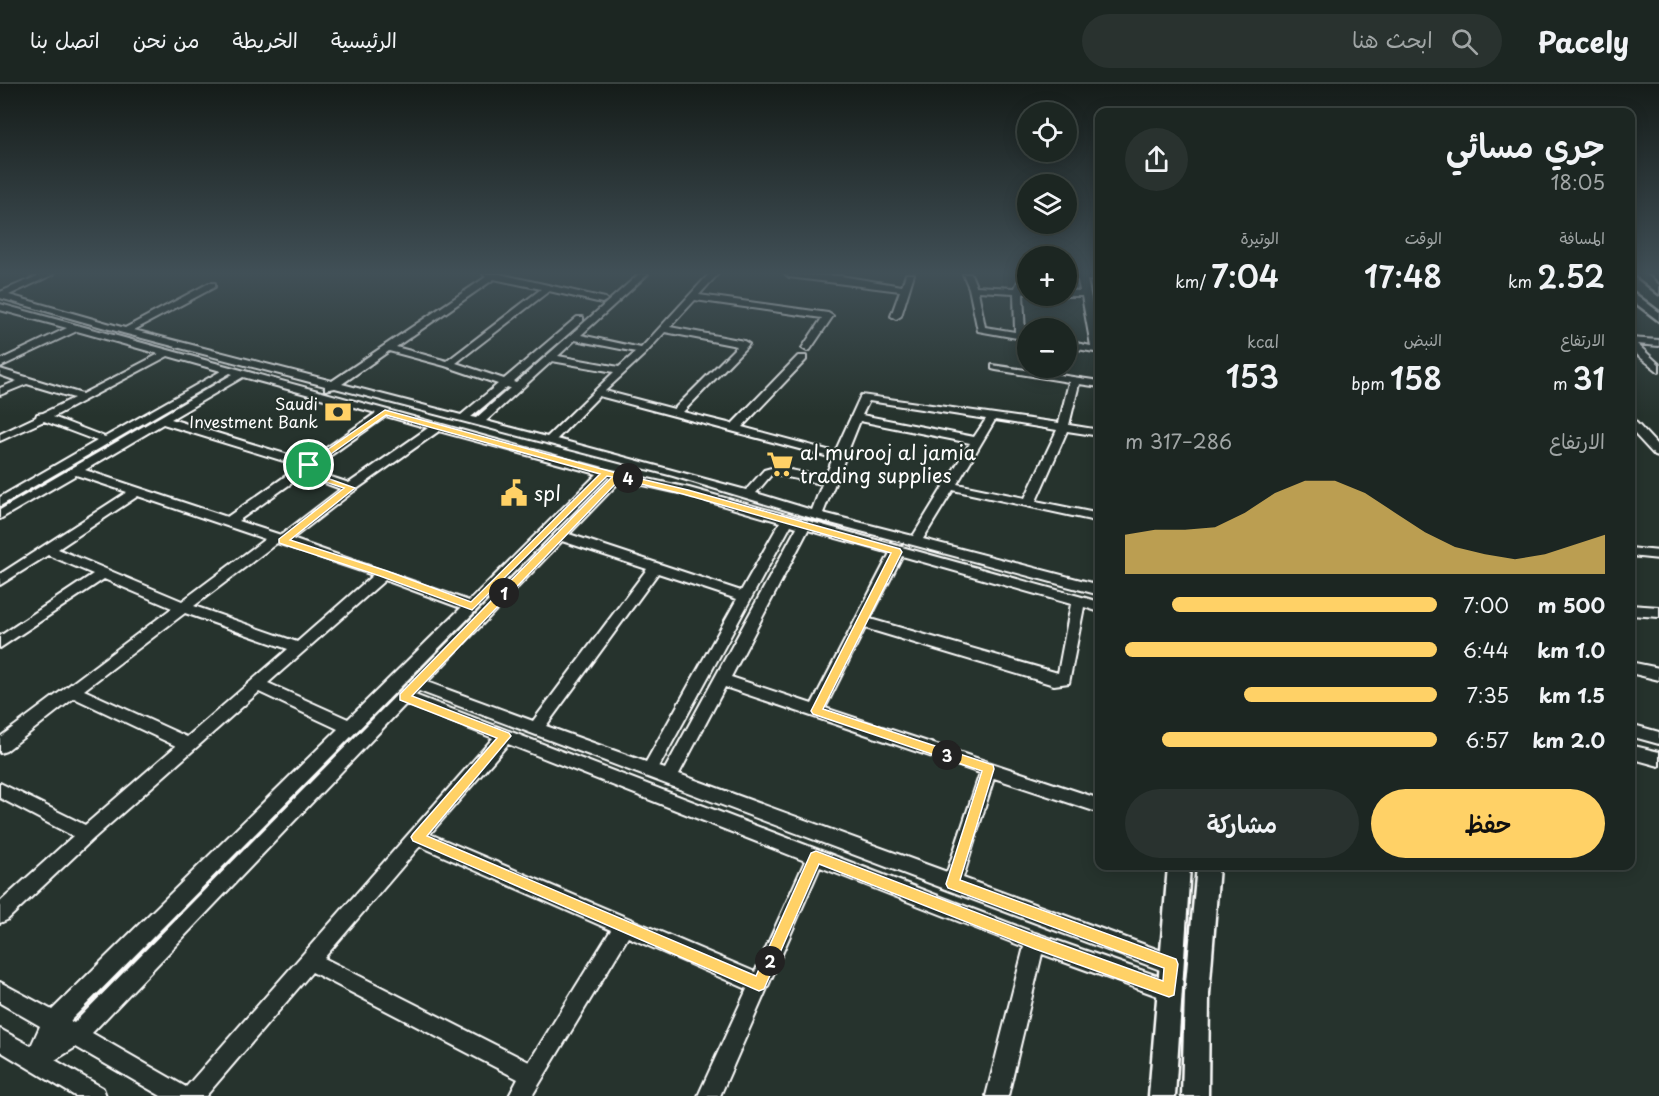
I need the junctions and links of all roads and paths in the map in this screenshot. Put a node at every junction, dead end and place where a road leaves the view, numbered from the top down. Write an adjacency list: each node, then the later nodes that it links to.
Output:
1 (60, 321): 12 (street)
2 (91, 321): 14 (street)
3 (144, 321): 14 (street)
4 (426, 321): 22 (street)
5 (505, 321): 28 (street)
6 (578, 321): 37 (street)
7 (592, 321): 17 (street)
8 (670, 321): 13 (street)
9 (825, 321): 56 (street)
10 (979, 321): 15 (street)
11 (1092, 321): 16 (street)
12 (76, 328): 25 (street); 27 (street)
13 (663, 329): 24 (street); 46 (street)
14 (126, 331): 39 (street)
15 (1017, 335)
16 (1095, 336)
17 (574, 337): 24 (street); 26 (street)
18 (1635, 342): 19 (street)
19 (1659, 343)
20 (1077, 346): 23 (street)
21 (1635, 347): 30 (street)
22 (388, 348): 28 (street); 39 (street)
23 (1095, 349)
24 (643, 351): 32 (street)
25 (167, 353): 31 (street); 44 (street)
26 (551, 358): 32 (street); 40 (street)
27 (0, 364)
28 (449, 364): 37 (street)
29 (996, 367): 35 (street)
30 (1659, 369)
31 (229, 370): 34 (street); 59 (street)
32 (621, 370): 41 (street)
33 (0, 372): 36 (street)
34 (242, 373): 43 (street); 51 (street)
35 (1075, 379): 38 (street); 55 (street)
36 (27, 380): 42 (street); 44 (street)
37 (507, 383): 40 (street); 50 (street)
38 (1095, 383)
39 (332, 386): 43 (street); 50 (street)
40 (519, 387): 52 (street)
41 (597, 392): 46 (street); 60 (street)
42 (0, 393)
43 (319, 394): 45 (street)
44 (84, 398): 47 (street)
45 (385, 412): 53 (street); 65 (street)
46 (675, 414): 56 (street)
47 (41, 416): 58 (street); 59 (street)
48 (856, 417): 49 (street); 61 (street); 64 (street)
49 (992, 417): 55 (street); 61 (street)
50 (464, 418): 52 (street)
51 (162, 420): 65 (street); 66 (street)
52 (478, 422): 60 (street)
53 (437, 426): 67 (street); 70 (street)
54 (1635, 426): 62 (street)
55 (1063, 428): 57 (street); 74 (street)
56 (734, 429): 64 (street)
57 (1095, 432)
58 (0, 438)
59 (106, 441): 73 (street)
60 (549, 441): 72 (street)
61 (977, 441): 69 (street)
62 (1654, 443): 63 (street)
63 (1659, 454)
64 (839, 456): 68 (street)
65 (305, 468): 70 (street); 79 (street)
66 (75, 471): 71 (street); 75 (street)
67 (612, 474): 78 (street); 81 (street); 97 (street)
68 (829, 482): 72 (street); 76 (street)
69 (949, 486): 74 (street); 83 (street)
70 (350, 488): 82 (street)
71 (136, 492): 79 (street); 84 (street)
72 (748, 495): 76 (street)
73 (0, 502)
74 (1029, 502): 77 (street)
75 (0, 515)
76 (816, 515): 83 (street)
77 (1095, 517)
78 (786, 522): 80 (street); 93 (street)
79 (227, 523): 82 (street)
80 (804, 526): 85 (street); 105 (street)
81 (560, 536): 88 (street); 106 (street)
82 (278, 540): 90 (street); 96 (street)
83 (916, 541): 92 (street)
84 (49, 550): 89 (street); 91 (street)
85 (897, 552): 94 (street); 100 (street)
86 (1635, 553): 87 (street)
87 (1659, 555)
88 (656, 567): 93 (street); 111 (street)
89 (103, 573): 96 (street); 101 (street)
90 (383, 574): 97 (street); 102 (street)
91 (0, 580)
92 (1095, 589)
93 (745, 597): 121 (street)
94 (1078, 601): 95 (street); 100 (street)
95 (1095, 606)
96 (183, 607): 102 (street); 108 (street)
97 (472, 607): 112 (street)
98 (1635, 610): 99 (street)
99 (1659, 612)
100 (861, 622): 110 (street)
101 (0, 644)
102 (299, 648): 107 (street)
103 (1635, 668): 104 (street)
104 (1659, 674)
105 (722, 680): 110 (street); 122 (street)
106 (417, 684): 109 (street); 111 (street)
107 (258, 685): 112 (street); 116 (street)
108 (72, 691): 116 (street); 117 (street)
109 (404, 697): 114 (street); 140 (street)
110 (816, 711): 120 (street)
111 (536, 728): 121 (street)
112 (351, 729): 139 (street)
113 (1635, 731): 115 (street)
114 (505, 736): 126 (street); 127 (street)
115 (1659, 738)
116 (190, 745): 125 (street)
117 (0, 746)
118 (1635, 752): 119 (street)
119 (1659, 759)
120 (988, 769): 124 (street); 130 (street)
121 (649, 771): 122 (street)
122 (669, 778): 130 (street)
123 (0, 790): 125 (street)
124 (1095, 804)
125 (87, 834): 131 (street)
126 (417, 837): 132 (street); 134 (street)
127 (816, 857): 133 (street); 136 (street)
128 (1179, 870): 135 (main road)
129 (1208, 870): 151 (main road)
130 (952, 884): 135 (street)
131 (0, 914)
132 (625, 926): 136 (street); 143 (street)
133 (1035, 942): 137 (street); 149 (street)
134 (310, 961): 143 (street); 146 (street)
135 (1171, 964): 137 (main road)
136 (759, 984): 148 (street)
137 (1169, 990): 150 (main road)
138 (0, 992): 139 (street)
139 (52, 1024): 140 (street); 142 (street)
140 (75, 1036): 142 (street); 145 (street)
141 (0, 1039): 142 (street)
142 (35, 1061): 144 (street)
143 (533, 1075): 147 (street)
144 (95, 1096)
145 (182, 1096)
146 (192, 1096)
147 (520, 1096)
148 (709, 1096)
149 (997, 1096)
150 (1162, 1096)
151 (1195, 1096)

